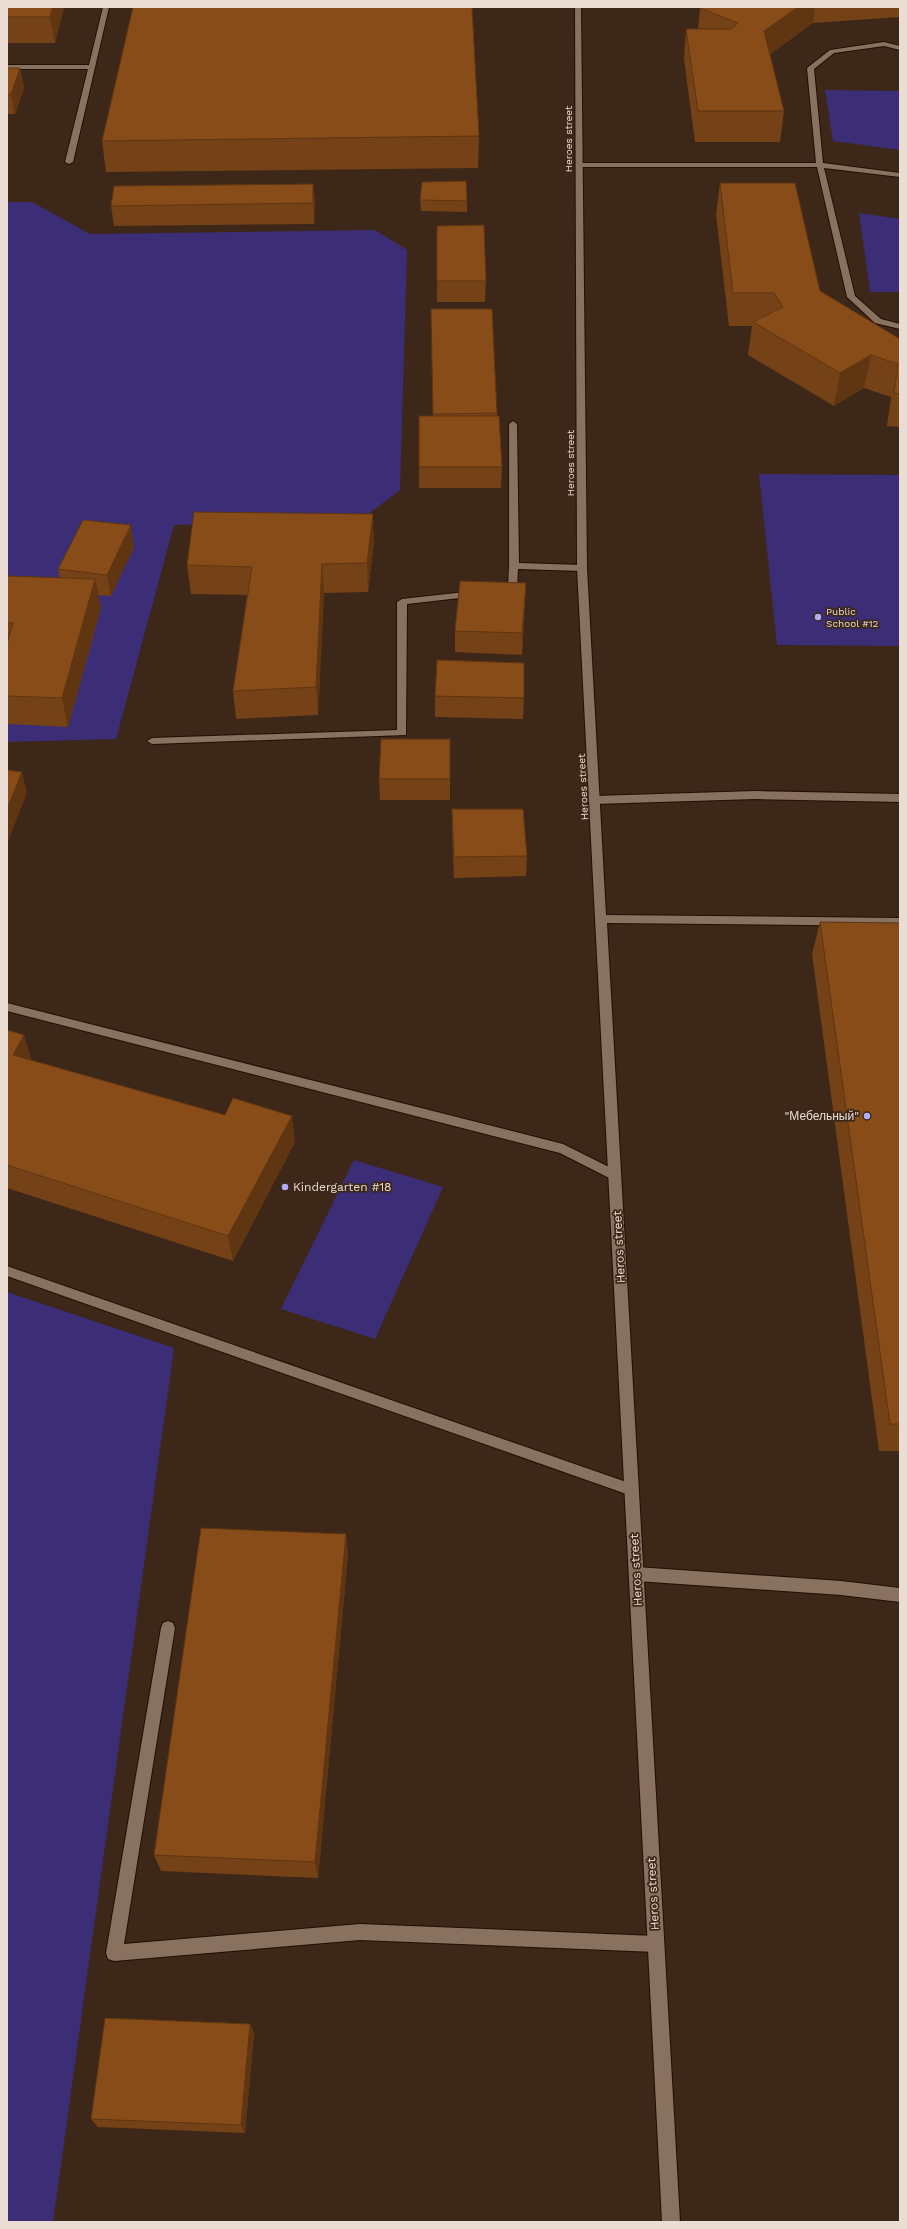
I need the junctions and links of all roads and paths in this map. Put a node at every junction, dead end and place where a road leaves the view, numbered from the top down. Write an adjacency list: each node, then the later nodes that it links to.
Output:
1 (106, 7): 5 (street)
2 (578, 7): 8 (street, Heroes street)
3 (900, 48): 7 (street)
4 (7, 67): 5 (street)
5 (92, 67): 6 (street)
6 (69, 162)
7 (820, 164): 8 (street); 9 (street); 10 (street)
8 (579, 165): 13 (street, Heroes street)
9 (900, 175)
10 (900, 327)
11 (513, 424): 12 (street)
12 (514, 566): 13 (street); 14 (street)
13 (582, 568): 16 (street, Heroes street)
14 (152, 741)
15 (900, 798): 16 (street)
16 (594, 800): 17 (street, Heroes street)
17 (601, 919): 18 (street); 20 (street, Heros street)
18 (900, 922)
19 (7, 1007): 20 (street)
20 (615, 1176): 22 (street, Heros street)
21 (7, 1271): 22 (street)
22 (632, 1490): 23 (street, Heros street)
23 (636, 1574): 24 (street); 26 (street, Heros street)
24 (900, 1595)
25 (168, 1628): 26 (street)
26 (656, 1944): 27 (street, Heros street)
27 (671, 2222)

